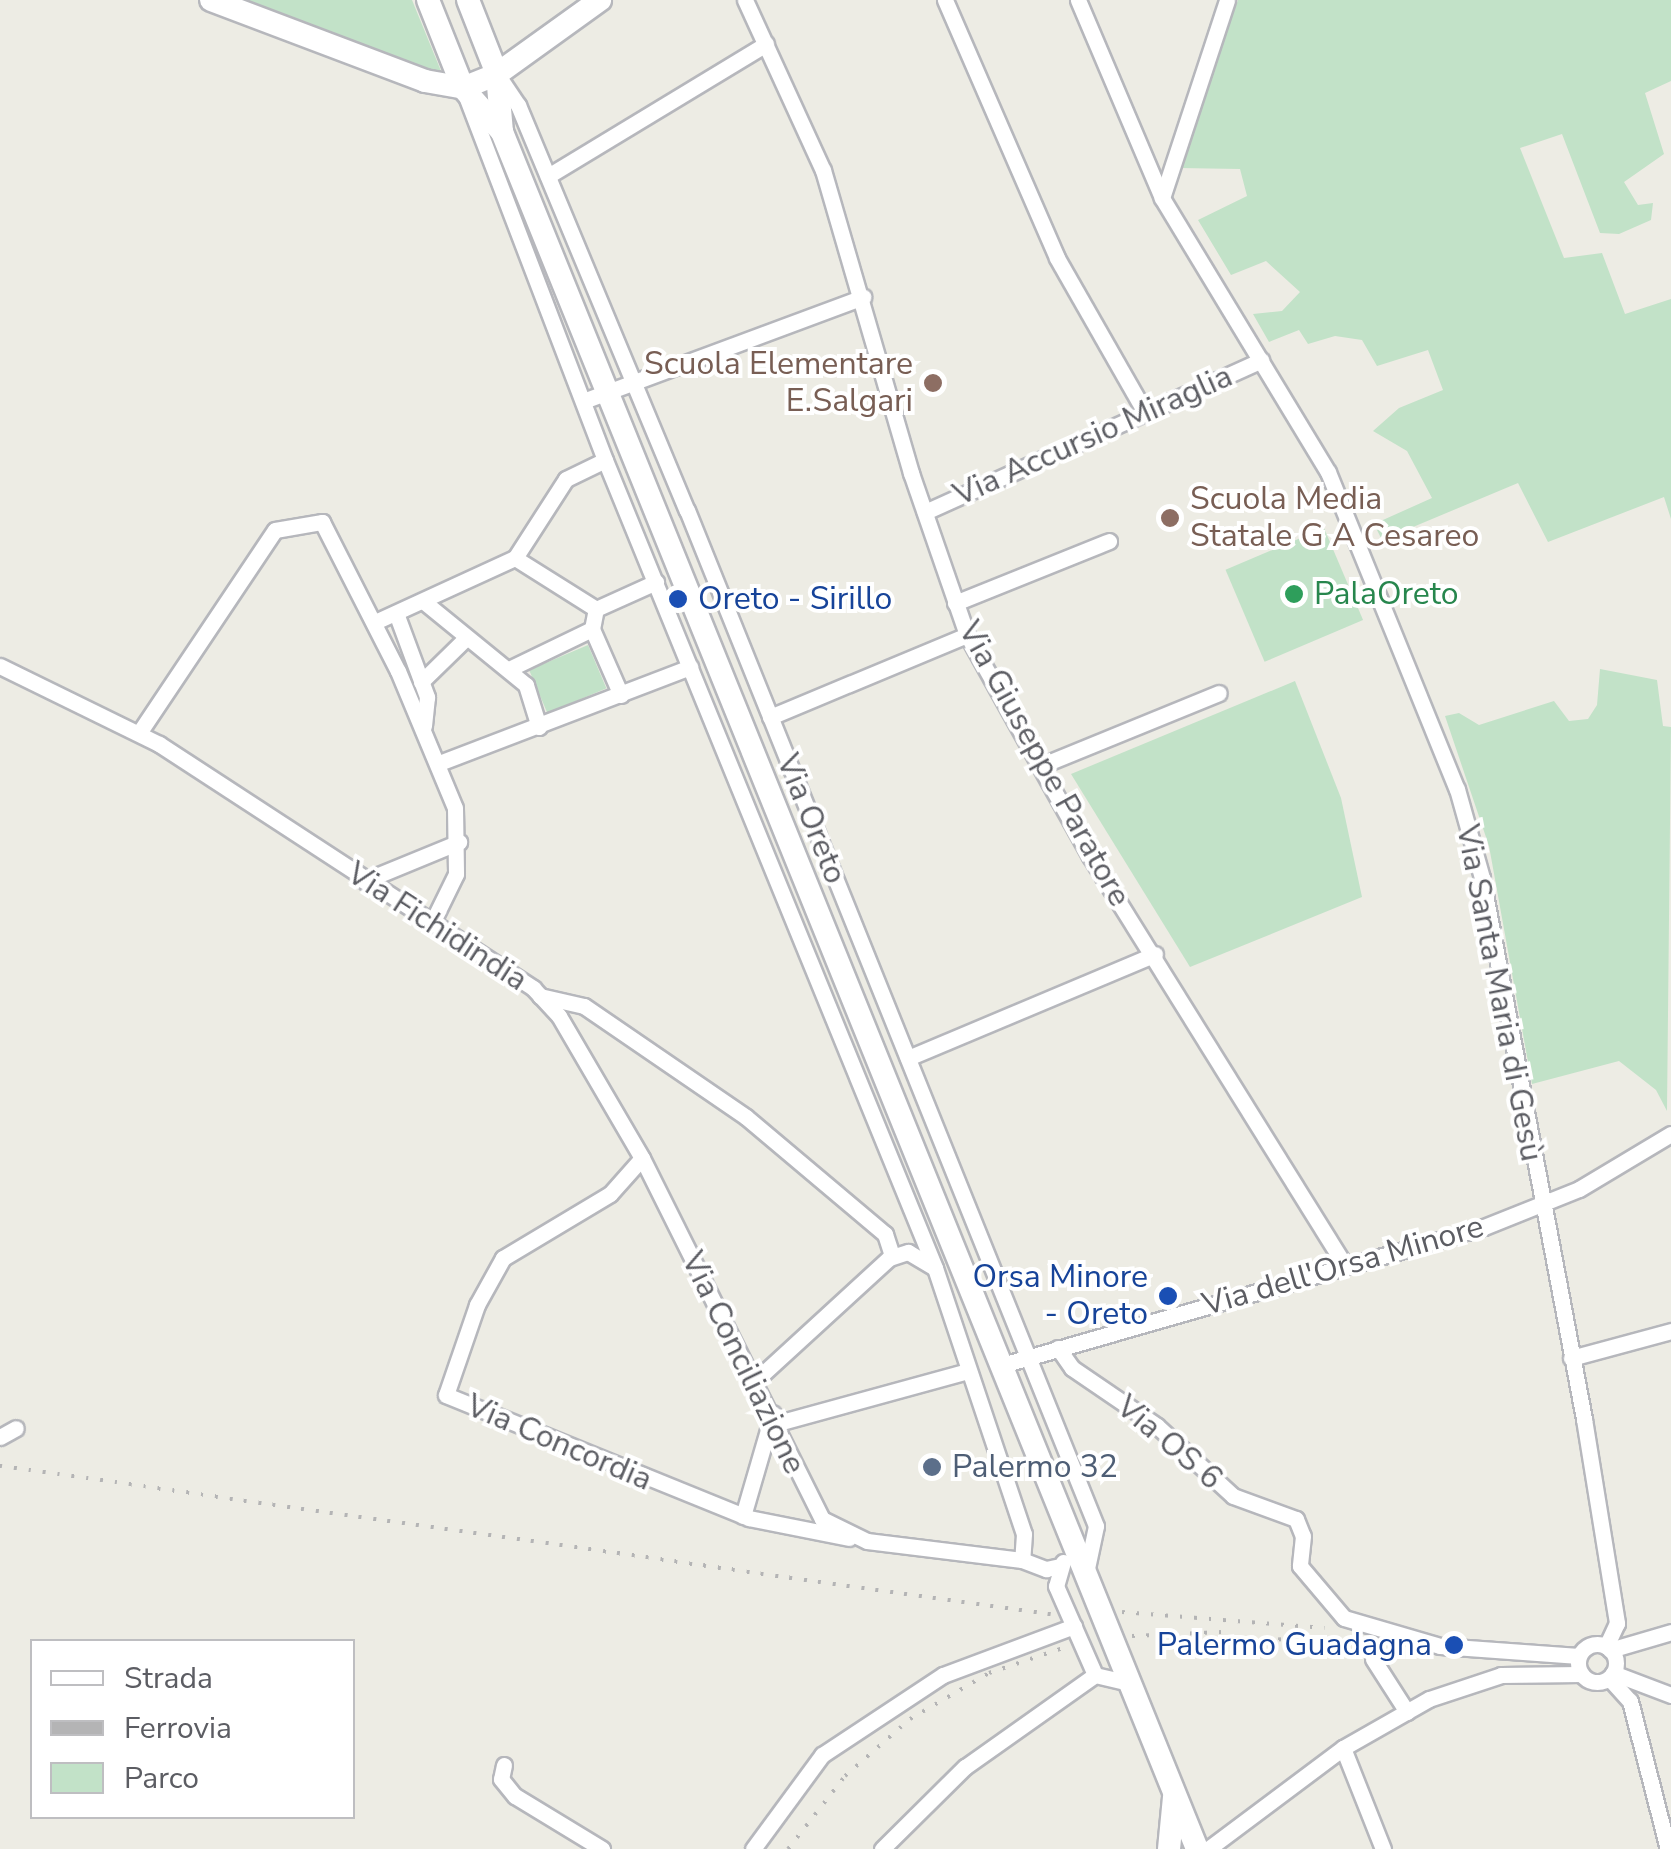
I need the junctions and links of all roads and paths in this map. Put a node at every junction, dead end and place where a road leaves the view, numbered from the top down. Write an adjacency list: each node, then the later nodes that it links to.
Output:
1 (211, 0): 11 (street)
2 (428, 0): 11 (street)
3 (468, 0): 10 (street)
4 (600, 0): 10 (street)
5 (745, 0): 9 (street, Via Giuseppe Paratore)
6 (945, 0): 20 (street)
7 (1078, 0): 14 (street, Via Santa Maria di Gesù)
8 (1227, 0): 14 (street)
9 (766, 44): 13 (street); 15 (street, Via Giuseppe Paratore)
10 (497, 74): 11 (street); 12 (street); 13 (street, Via Oreto)
11 (464, 88): 12 (street); 19 (street, Via Oreto)
12 (502, 132): 18 (street, Via Oreto)
13 (548, 176): 17 (street, Via Oreto)
14 (1162, 198): 16 (street, Via Santa Maria di Gesù)
15 (863, 296): 17 (street); 22 (street, Via Giuseppe Paratore)
16 (1260, 360): 20 (street, Via Accursio Miraglia); 54 (street, Via Santa Maria di Gesù)
17 (632, 383): 18 (street); 40 (street, Via Oreto)
18 (608, 392): 19 (street); 62 (street, Via Oreto)
19 (586, 400): 21 (street, Via Oreto)
20 (1145, 412): 22 (street, Via Accursio Miraglia)
21 (606, 460): 24 (street); 25 (street, Via Oreto)
22 (924, 512): 27 (street, Via Giuseppe Paratore)
23 (1110, 541): 27 (street)
24 (515, 558): 26 (street); 28 (street)
25 (656, 582): 28 (street); 35 (street, Via Oreto)
26 (423, 601): 29 (street); 33 (street)
27 (956, 603): 32 (street, Via Giuseppe Paratore)
28 (596, 609): 31 (street)
29 (396, 612): 30 (street); 37 (street)
30 (374, 622): 42 (street); 43 (street)
31 (592, 630): 36 (street); 39 (street)
32 (967, 635): 40 (street); 45 (street, Via Giuseppe Paratore)
33 (465, 638): 36 (street); 37 (street)
34 (0, 666): 43 (street, Via Fichidindia)
35 (690, 666): 39 (street); 57 (street, Via Oreto)
36 (509, 669): 41 (street)
37 (421, 682): 42 (street)
38 (1219, 693): 45 (street)
39 (621, 695): 41 (street)
40 (770, 717): 51 (street, Via Oreto)
41 (539, 727): 44 (street)
42 (424, 730): 44 (street)
43 (139, 733): 47 (street, Via Fichidindia)
44 (439, 764): 46 (street)
45 (1040, 766): 49 (street, Via Giuseppe Paratore)
46 (459, 842): 47 (street); 48 (street)
47 (364, 881): 48 (street, Via Fichidindia)
48 (434, 918): 50 (street, Via Fichidindia)
49 (1155, 954): 51 (street); 56 (street, Via Giuseppe Paratore)
50 (540, 996): 53 (street, Via Conciliazione); 55 (street, Via Fichidindia)
51 (908, 1058): 60 (street, Via Oreto)
52 (1670, 1137): 54 (street, Via dell'Orsa Minore)
53 (642, 1158): 64 (street, Via Conciliazione); 68 (street, Via Concordia)
54 (1540, 1206): 56 (street, Via dell'Orsa Minore); 61 (street, Via Santa Maria di Gesù)
55 (892, 1255): 57 (street); 64 (street)
56 (1345, 1265): 59 (street, Via dell'Orsa Minore)
57 (935, 1268): 63 (street, Via Oreto)
58 (1671, 1331): 61 (street)
59 (1058, 1348): 60 (street, Via dell'Orsa Minore); 77 (street, Via OS 6)
60 (1028, 1357): 62 (street, Via dell'Orsa Minore); 73 (street, Via Oreto)
61 (1571, 1358): 76 (street, Via Santa Maria di Gesù)
62 (1002, 1365): 69 (street, Via Oreto)
63 (965, 1372): 65 (street); 71 (street, Via Oreto)
64 (756, 1380): 65 (street, Via Conciliazione)
65 (775, 1418): 68 (street); 70 (street, Via Conciliazione)
66 (16, 1428): 67 (street)
67 (0, 1437)
68 (743, 1516): 70 (street, Via Concordia)
69 (1072, 1540): 72 (street); 73 (street, Via Oreto)
70 (867, 1541): 71 (street, Via Conciliazione)
71 (1022, 1560): 72 (street, Via Conciliazione)
72 (1060, 1566): 74 (street)
73 (1086, 1573): 82 (street, Via Oreto)
74 (1074, 1626): 80 (street); 90 (street)
75 (1671, 1632): 76 (street)
76 (1608, 1649): 77 (street); 81 (street)
77 (1579, 1656): 79 (street)
78 (1373, 1659): 84 (street)
79 (1581, 1674): 81 (street); 84 (street)
80 (1095, 1675): 82 (street); 91 (street)
81 (1611, 1676): 83 (street); 88 (street)
82 (1130, 1683): 87 (street, Via Oreto)
83 (1671, 1694)
84 (1407, 1712): 85 (street)
85 (1343, 1748): 94 (street); 95 (street)
86 (504, 1766): 89 (street)
87 (1174, 1793): 92 (street); 93 (street, Via Oreto)
88 (1668, 1840)
89 (602, 1849)
90 (753, 1849)
91 (882, 1849)
92 (1169, 1849)
93 (1197, 1849)
94 (1208, 1849)
95 (1383, 1849)

